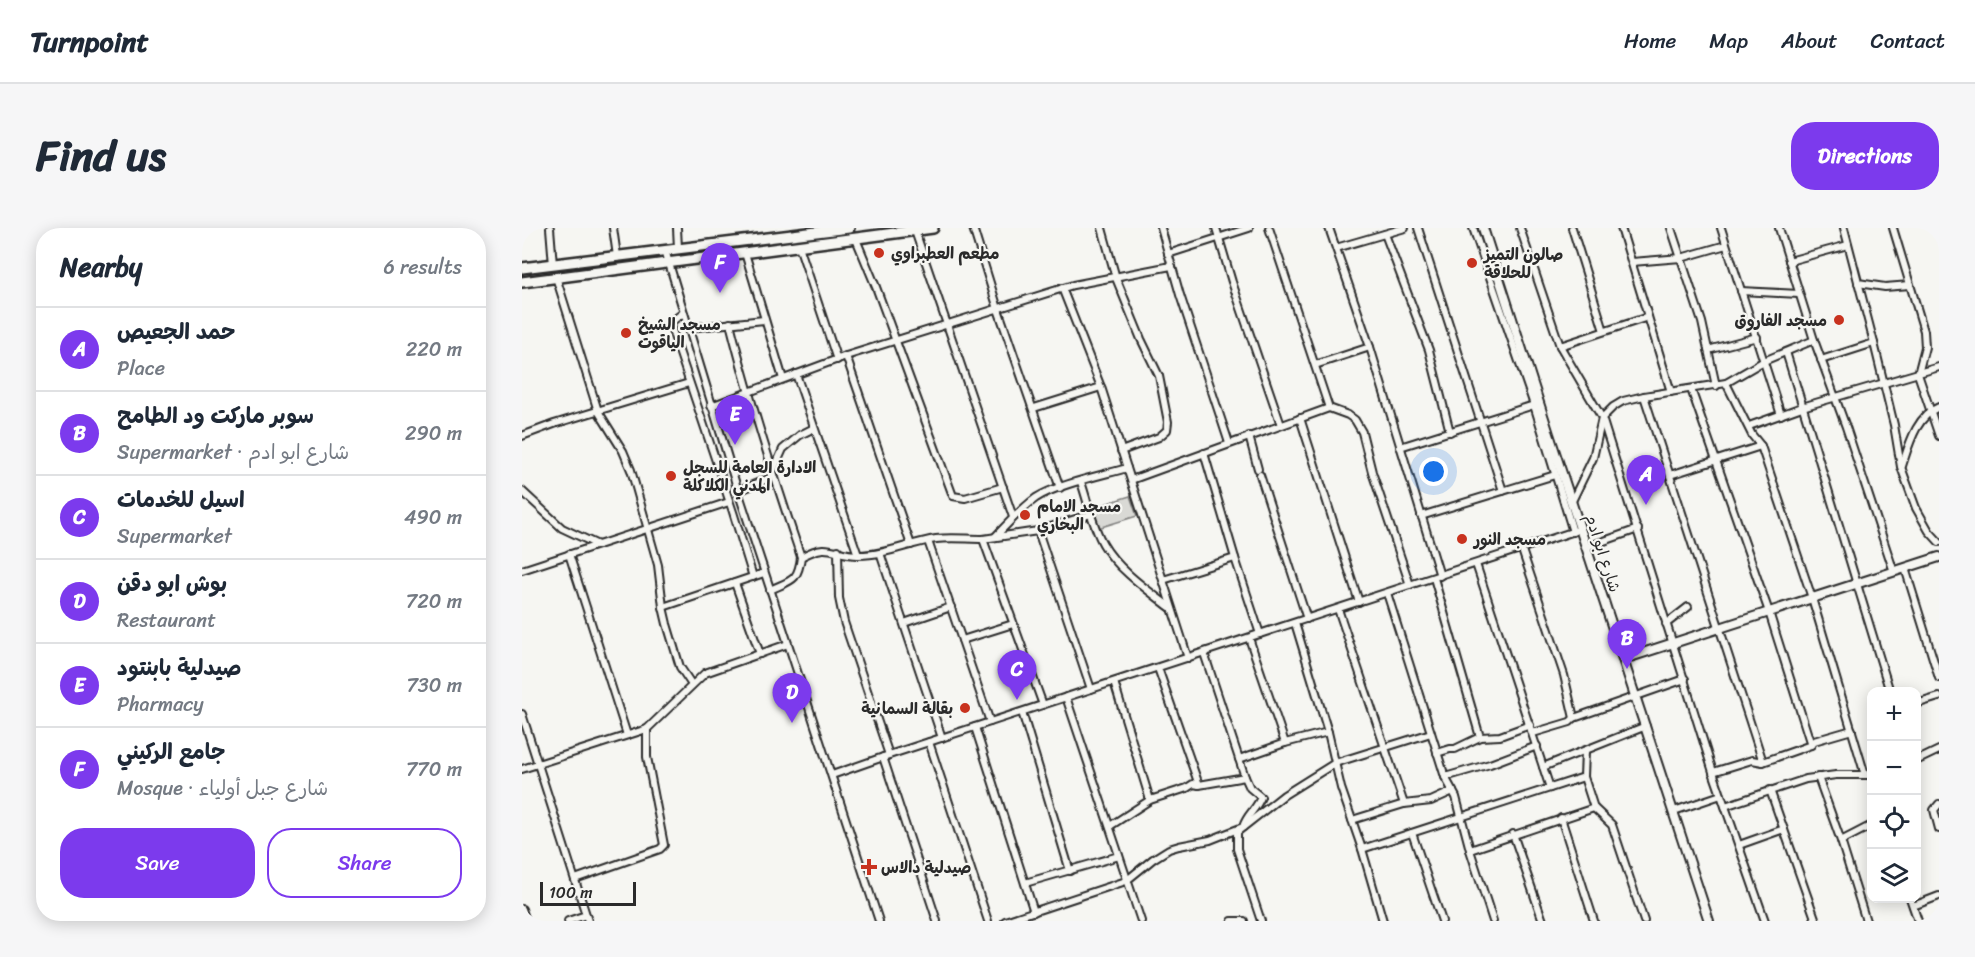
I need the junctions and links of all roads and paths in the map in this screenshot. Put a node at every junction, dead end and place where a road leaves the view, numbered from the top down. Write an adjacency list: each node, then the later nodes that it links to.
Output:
1 (550, 228): 45 (street)
2 (613, 228): 40 (street)
3 (677, 228): 35 (street)
4 (768, 228): 29 (street)
5 (849, 228): 26 (main road)
6 (933, 228): 27 (main road)
7 (973, 228): 56 (street)
8 (1102, 228): 49 (street)
9 (1161, 228): 39 (street)
10 (1216, 228): 31 (street)
11 (1249, 228): 31 (street)
12 (1269, 228): 76 (street)
13 (1329, 228): 36 (street)
14 (1405, 228): 28 (street)
15 (1418, 228): 102 (street)
16 (1473, 228): 91 (street)
17 (1483, 228): 130 (street, شارع ابو ادم)
18 (1520, 228): 68 (street)
19 (1572, 228): 63 (street)
20 (1621, 228): 43 (street)
21 (1671, 228): 41 (street)
22 (1720, 228): 34 (street)
23 (1779, 228): 42 (street)
24 (1844, 228): 32 (street)
25 (1893, 228): 52 (street)
26 (830, 229): 29 (main road)
27 (915, 231): 30 (main road); 61 (street)
28 (1385, 234): 36 (street); 106 (street)
29 (770, 238): 35 (main road)
30 (856, 239): 33 (main road); 66 (street)
31 (1219, 239): 39 (street); 103 (street)
32 (1848, 245): 42 (street); 51 (street)
33 (799, 246): 38 (main road); 73 (street)
34 (1726, 246): 41 (street); 54 (street)
35 (678, 248): 37 (main road)
36 (1335, 248): 69 (street)
37 (665, 250): 40 (main road); 44 (street)
38 (745, 253): 44 (main road); 59 (street)
39 (1168, 254): 46 (street)
40 (617, 256): 45 (main road)
41 (1681, 258): 43 (street); 70 (street)
42 (1790, 261): 55 (street)
43 (1632, 262): 58 (street)
44 (668, 263): 48 (main road); 57 (street)
45 (553, 265): 47 (main road)
46 (1172, 266): 49 (street); 110 (street)
47 (522, 268)
48 (556, 278): 50 (main road); 98 (street)
49 (1116, 278): 53 (street); 113 (street)
50 (522, 282)
51 (1858, 283): 52 (street); 67 (street)
52 (1910, 285): 78 (street)
53 (1062, 288): 56 (street); 85 (street)
54 (1741, 291): 55 (street); 64 (street)
55 (1799, 294): 65 (street)
56 (998, 309): 61 (street); 95 (street)
57 (683, 313): 62 (street); 81 (street)
58 (1647, 317): 63 (street); 88 (street)
59 (764, 320): 60 (street); 80 (street)
60 (730, 323): 62 (street); 87 (street)
61 (946, 324): 66 (street); 125 (street)
62 (688, 328): 92 (street)
63 (1604, 331): 68 (street)
64 (1757, 337): 70 (street); 75 (street)
65 (1814, 340): 71 (street); 74 (street)
66 (895, 341): 72 (street); 125 (street)
67 (1874, 344): 74 (street); 83 (street)
68 (1560, 346): 101 (street)
69 (1370, 347): 76 (street); 112 (street)
70 (1708, 350): 84 (street)
71 (1785, 352): 75 (street); 93 (street)
72 (846, 356): 73 (street); 144 (street)
73 (837, 360): 79 (street)
74 (1821, 360): 90 (street)
75 (1764, 361): 82 (street); 99 (street)
76 (1315, 365): 96 (street)
77 (1939, 367): 78 (street)
78 (1918, 374): 83 (street); 97 (street)
79 (796, 375): 80 (street); 105 (street)
80 (783, 379): 87 (street)
81 (689, 383): 98 (street); 119 (street)
82 (1726, 383): 84 (street); 104 (street)
83 (1884, 383): 90 (street); 116 (street)
84 (1716, 386): 86 (street)
85 (1101, 387): 95 (street); 113 (street)
86 (1691, 389): 88 (street); 115 (street)
87 (747, 392): 92 (street); 120 (street)
88 (1671, 392): 89 (street)
89 (1644, 396): 101 (street); 122 (street)
90 (1835, 399): 93 (street); 157 (street)
91 (1534, 405): 102 (street); 121 (street)
92 (711, 406): 118 (street)
93 (1802, 407): 99 (street); 163 (street)
94 (1939, 407): 97 (street)
95 (1034, 408): 126 (street)
96 (1329, 408): 100 (street); 164 (street)
97 (1930, 410): 109 (street); 116 (street)
98 (598, 411): 107 (street); 135 (street)
99 (1780, 415): 104 (street)
100 (1300, 418): 103 (street); 168 (street)
101 (1602, 418): 130 (street); 136 (street)
102 (1482, 422): 106 (street); 127 (street)
103 (1281, 425): 108 (street)
104 (1749, 426): 111 (street)
105 (814, 428): 120 (street); 150 (street)
106 (1450, 432): 112 (street)
107 (522, 436)
108 (1249, 436): 110 (street); 175 (street)
109 (1939, 436)
110 (1229, 443): 114 (street)
111 (1761, 446): 115 (street); 167 (street)
112 (1400, 447): 133 (street)
113 (1121, 451): 117 (street)
114 (1204, 453): 123 (street); 153 (street)
115 (1715, 459): 122 (street); 174 (street)
116 (1901, 467): 142 (street)
117 (1127, 468): 123 (street); 124 (street)
118 (731, 470): 119 (street); 129 (street)
119 (719, 473): 131 (street)
120 (773, 474): 129 (street); 151 (street)
121 (1555, 475): 127 (street); 138 (street)
122 (1670, 475): 180 (street)
123 (1131, 480): 161 (street)
124 (1081, 482): 126 (street); 132 (street)
125 (1003, 487): 134 (street)
126 (1060, 488): 134 (street)
127 (1503, 490): 133 (street)
128 (522, 491): 143 (street)
129 (738, 491): 158 (street)
130 (1572, 501): 138 (street, شارع ابو ادم)
131 (729, 502): 135 (street); 159 (street)
132 (1091, 514): 137 (street); 172 (street)
133 (1421, 516): 160 (street)
134 (1013, 517): 139 (street)
135 (647, 529): 143 (street); 169 (street)
136 (1638, 529): 145 (street); 179 (street)
137 (1038, 531): 139 (street); 196 (street)
138 (1577, 531): 145 (street, شارع ابو ادم); 147 (street)
139 (995, 537): 140 (street)
140 (982, 539): 141 (street); 178 (street)
141 (928, 541): 144 (street); 170 (street)
142 (1939, 542)
143 (598, 545): 149 (street)
144 (911, 545): 148 (street)
145 (1587, 547): 189 (street, شارع ابو ادم)
146 (838, 550): 150 (street); 151 (street); 225 (street)
147 (1522, 550): 154 (street); 204 (street)
148 (880, 553): 150 (street); 176 (street)
149 (569, 554): 156 (street); 214 (street)
150 (858, 555)
151 (801, 557): 165 (street)
152 (1939, 557): 155 (street)
153 (1235, 558): 161 (street); 181 (street)
154 (1476, 564): 160 (street); 206 (street)
155 (1905, 568): 157 (street); 191 (street)
156 (522, 570)
157 (1894, 572): 163 (street)
158 (764, 573): 159 (street); 165 (street)
159 (753, 577): 162 (street)
160 (1437, 577): 164 (street); 215 (street)
161 (1163, 580): 172 (street)
162 (735, 583): 169 (street); 187 (street)
163 (1857, 584): 167 (street); 195 (street)
164 (1410, 585): 166 (street)
165 (770, 590): 185 (street)
166 (1387, 593): 168 (street); 212 (street)
167 (1812, 598): 174 (street); 210 (street)
168 (1359, 602): 173 (street)
169 (663, 606): 194 (street)
170 (951, 607): 176 (street); 183 (street)
171 (1688, 607): 179 (street)
172 (1172, 608): 188 (street)
173 (1338, 609): 175 (street); 221 (street)
174 (1769, 612): 180 (street); 219 (street)
175 (1307, 619): 177 (street)
176 (904, 623): 216 (street)
177 (1295, 623): 181 (street); 211 (street)
178 (1013, 624): 183 (street); 201 (street)
179 (1665, 624): 184 (street)
180 (1720, 628): 184 (street); 228 (street)
181 (1260, 634): 182 (street)
182 (1249, 638): 186 (street); 218 (street)
183 (962, 640): 205 (street)
184 (1674, 643): 189 (street); 192 (street)
185 (788, 644): 187 (street); 236 (street)
186 (1204, 653): 188 (street); 226 (street)
187 (760, 654): 194 (street)
188 (1188, 658): 190 (street)
189 (1624, 659): 197 (street, شارع ابو ادم)
190 (1158, 668): 193 (street); 241 (street)
191 (1939, 678)
192 (1685, 679): 197 (street); 233 (street)
193 (1114, 682): 196 (street); 246 (street)
194 (692, 685): 209 (street)
195 (1888, 687)
196 (1091, 689): 199 (street)
197 (1636, 695): 204 (street); 207 (street, شارع ابو ادم)
198 (1939, 696): 200 (street)
199 (1066, 697): 201 (street); 255 (street)
200 (1921, 703)
201 (1042, 705): 202 (street)
202 (1022, 712): 205 (street); 267 (street)
203 (522, 714): 230 (street)
204 (1574, 718): 213 (street)
205 (990, 722): 208 (street)
206 (1530, 726): 213 (street); 215 (street)
207 (1646, 726): 223 (street); 251 (street, شارع ابو ادم)
208 (975, 727): 216 (street); 270 (street)
209 (647, 729): 214 (street); 268 (street)
210 (1852, 730): 219 (street); 234 (street)
211 (1328, 732): 218 (street); 229 (street)
212 (1431, 733): 221 (street); 224 (street)
213 (1533, 733): 220 (street)
214 (627, 735): 230 (street)
215 (1480, 737): 224 (street)
216 (942, 738): 217 (street)
217 (929, 742): 225 (street); 282 (street)
218 (1285, 743): 226 (street)
219 (1811, 745): 228 (street)
220 (1537, 746): 231 (street); 238 (street)
221 (1384, 747): 229 (street); 247 (street)
222 (1939, 750): 227 (street)
223 (1585, 751): 231 (street); 239 (street)
224 (1437, 753): 238 (street)
225 (886, 756): 236 (street); 281 (street)
226 (1239, 759): 237 (street)
227 (1921, 759)
228 (1763, 762): 233 (street)
229 (1335, 763): 254 (street); 256 (street)
230 (538, 764): 232 (street); 268 (street)
231 (1542, 767): 242 (street)
232 (522, 769)
233 (1713, 772): 245 (street)
234 (1867, 772)
235 (1867, 775): 240 (street)
236 (832, 776): 280 (street)
237 (1245, 777): 241 (street); 256 (street)
238 (1445, 777): 244 (street)
239 (1584, 777): 242 (street); 250 (street)
240 (1818, 777): 243 (street); 262 (street)
241 (1200, 785): 246 (street)
242 (1550, 788): 252 (street)
243 (1770, 790): 249 (street); 258 (street)
244 (1453, 791): 247 (street); 252 (street)
245 (1721, 795): 249 (street); 251 (street)
246 (1150, 801): 255 (street)
247 (1404, 804): 254 (street)
248 (1939, 804): 259 (street)
249 (1725, 806): 263 (street)
250 (1594, 808): 253 (street); 293 (street)
251 (1674, 811): 294 (street, شارع ابو ادم)
252 (1462, 817): 260 (street); 265 (street)
253 (1561, 818): 261 (street); 292 (street)
254 (1352, 820): 264 (street)
255 (1110, 826): 266 (street)
256 (1243, 827): 269 (street); 287 (street)
257 (1867, 828): 262 (street)
258 (1784, 829): 263 (street); 296 (street)
259 (1939, 829)
260 (1412, 833): 264 (street); 289 (street)
261 (1513, 834): 265 (street); 291 (street)
262 (1841, 841): 297 (street)
263 (1739, 845): 295 (street)
264 (1362, 849): 288 (street)
265 (1470, 850): 290 (street)
266 (1119, 856): 267 (street); 269 (street)
267 (1070, 871): 270 (street)
268 (575, 879): 276 (street)
269 (1126, 881): 275 (street); 284 (street)
270 (1026, 883): 275 (street)
271 (1939, 897): 273 (street)
272 (1912, 903): 273 (street)
273 (1913, 906): 298 (street)
274 (522, 909): 278 (street)
275 (1034, 912): 277 (street)
276 (587, 918): 279 (street)
277 (1013, 920): 283 (street)
278 (526, 921)
279 (568, 921)
280 (879, 921)
281 (937, 921)
282 (987, 921)
283 (1005, 921)
284 (1141, 921)
285 (1232, 921): 286 (street)
286 (1244, 921)
287 (1261, 921)
288 (1383, 921)
289 (1442, 921)
290 (1493, 921)
291 (1543, 921)
292 (1594, 921)
293 (1644, 921)
294 (1709, 921)
295 (1765, 921)
296 (1816, 921)
297 (1866, 921)
298 (1918, 921)

